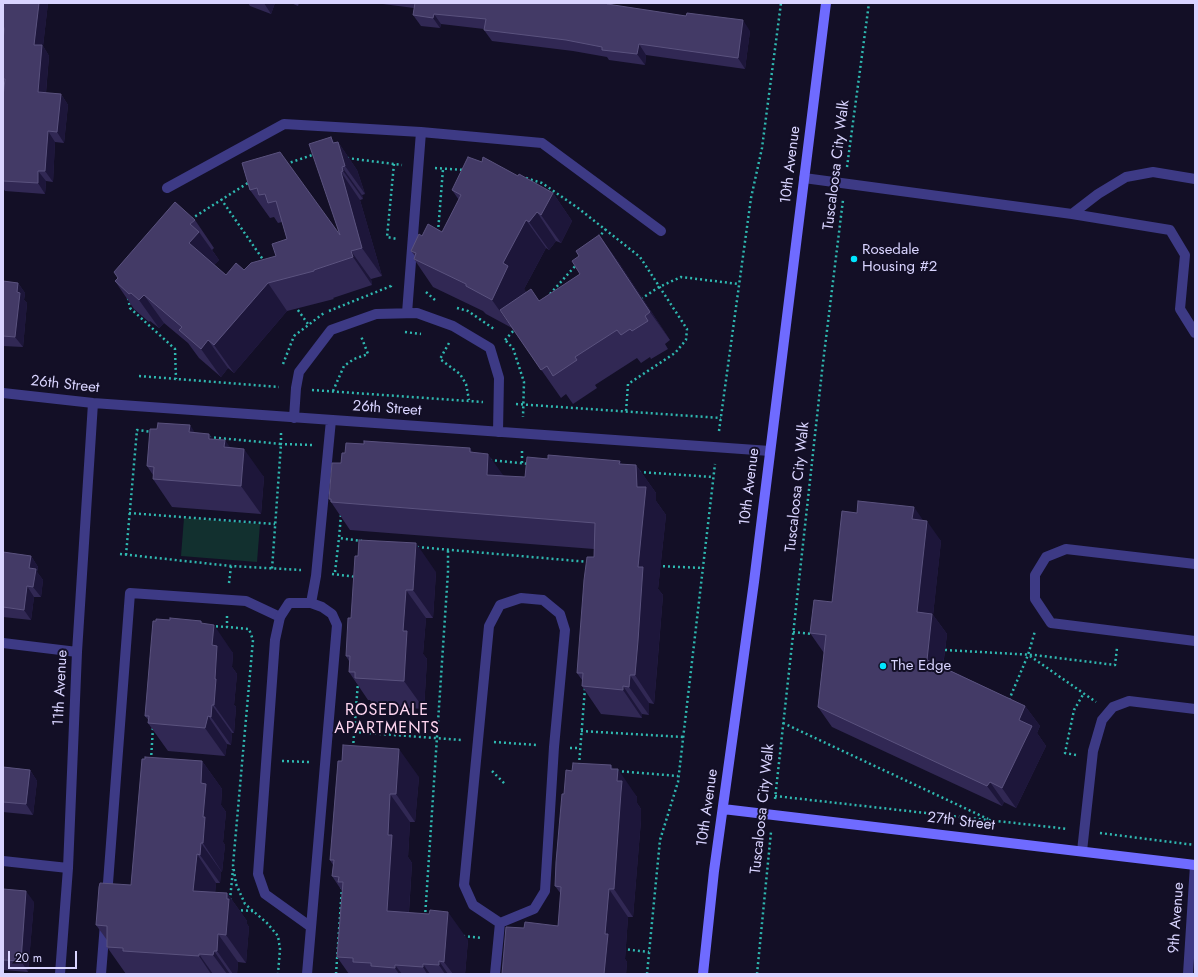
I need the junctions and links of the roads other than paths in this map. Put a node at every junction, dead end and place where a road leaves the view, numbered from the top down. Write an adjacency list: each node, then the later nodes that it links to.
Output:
1 (826, 3): 3 (main road, 10th Avenue)
2 (421, 132): 5 (street); 7 (street); 8 (street)
3 (804, 178): 6 (street); 15 (main road, 10th Avenue)
4 (1195, 179): 6 (street)
5 (167, 188)
6 (1072, 214): 9 (street)
7 (661, 231)
8 (407, 313): 12 (street); 14 (street)
9 (1195, 333)
10 (3, 393): 11 (street, 26th Street)
11 (93, 403): 12 (street, 26th Street); 21 (street, 11th Avenue)
12 (294, 418): 13 (street, 26th Street)
13 (331, 420): 14 (street, 26th Street); 17 (street)
14 (498, 432): 15 (street, 26th Street)
15 (770, 451): 23 (main road, 10th Avenue)
16 (1195, 564): 19 (street)
17 (311, 603): 18 (street); 29 (street)
18 (280, 617): 29 (street); 31 (street)
19 (1195, 641)
20 (3, 643): 21 (street)
21 (77, 652): 27 (street, 11th Avenue)
22 (1195, 709): 24 (street)
23 (723, 809): 24 (main road, 27th Street); 34 (main road, 10th Avenue)
24 (1082, 851): 26 (main road, 27th Street)
25 (3, 861): 27 (street)
26 (1195, 864): 35 (street, 9th Avenue)
27 (68, 868): 30 (street, 11th Avenue)
28 (500, 924): 28 (street); 33 (street)
29 (311, 927): 32 (street)
30 (60, 974)
31 (101, 974)
32 (306, 974)
33 (495, 974)
34 (703, 974)
35 (1188, 974)

